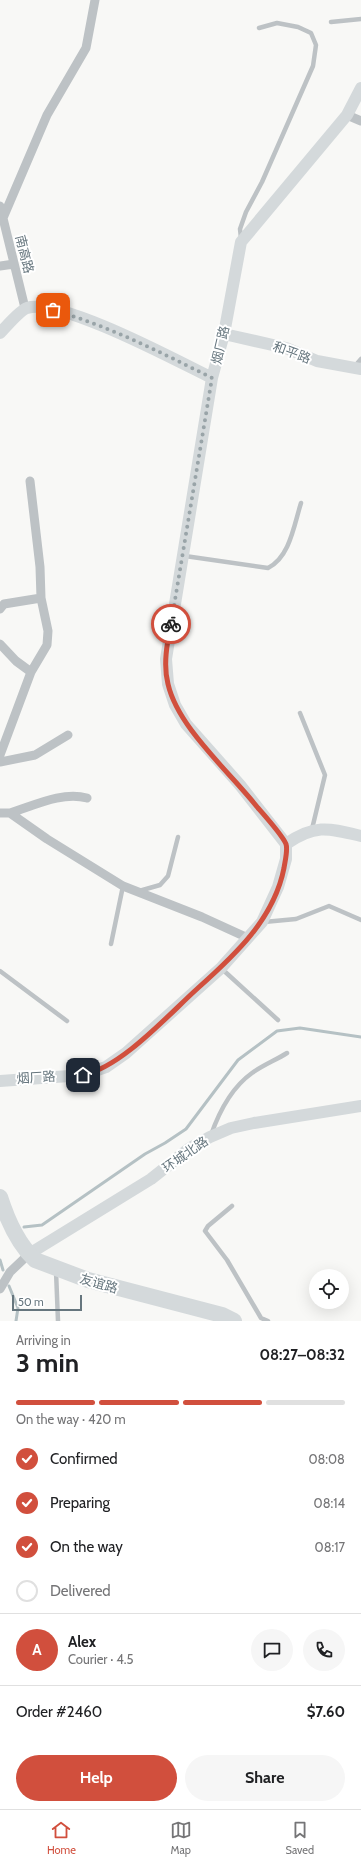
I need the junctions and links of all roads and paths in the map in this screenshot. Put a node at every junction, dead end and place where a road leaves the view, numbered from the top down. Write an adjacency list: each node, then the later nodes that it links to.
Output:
1 (95, 0): 8 (street)
2 (361, 18): 3 (lane)
3 (331, 22)
4 (259, 28): 9 (lane)
5 (361, 88): 6 (street, 烟厂路)
6 (347, 115): 7 (street); 9 (street, 烟厂路)
7 (361, 121)
8 (1, 211): 10 (street, 南高路)
9 (241, 242): 14 (street, 烟厂路)
10 (14, 264): 11 (street); 12 (street, 南高路)
11 (0, 266)
12 (26, 308): 13 (street); 16 (street)
13 (0, 333)
14 (224, 334): 15 (street, 和平路); 16 (street, 烟厂路)
15 (359, 365)
16 (212, 378): 19 (street, 烟厂路)
17 (30, 481): 20 (street)
18 (301, 503): 19 (lane)
19 (183, 556): 34 (street, 烟厂路)
20 (41, 598): 21 (street); 23 (street)
21 (0, 609)
22 (0, 644): 23 (street)
23 (31, 672): 26 (street)
24 (300, 713): 31 (lane)
25 (68, 734): 27 (street)
26 (0, 755)
27 (0, 762)
28 (86, 798): 29 (street)
29 (10, 813): 30 (street); 35 (street)
30 (0, 814)
31 (312, 829): 32 (street); 34 (street)
32 (361, 836)
33 (178, 837): 36 (lane)
34 (286, 844): 38 (street, 烟厂路)
35 (123, 886): 36 (street); 40 (lane)
36 (135, 892): 39 (street)
37 (361, 920): 38 (lane)
38 (262, 922): 39 (street, 烟厂路)
39 (248, 938): 41 (street, 烟厂路)
40 (111, 944)
41 (220, 968): 43 (lane); 46 (street, 烟厂路)
42 (0, 971): 44 (lane)
43 (278, 1020)
44 (67, 1021)
45 (287, 1053): 48 (lane)
46 (0, 1081)
47 (361, 1106): 48 (street, 环城北路)
48 (210, 1137): 51 (street, 环城北路)
49 (0, 1197): 51 (highway, 友谊路)
50 (232, 1206): 56 (lane)
51 (29, 1254): 52 (highway, 友谊路); 53 (street)
52 (56, 1269): 54 (lane); 55 (highway, 友谊路)
53 (0, 1289)
54 (58, 1321)
55 (234, 1321)
56 (268, 1321)

